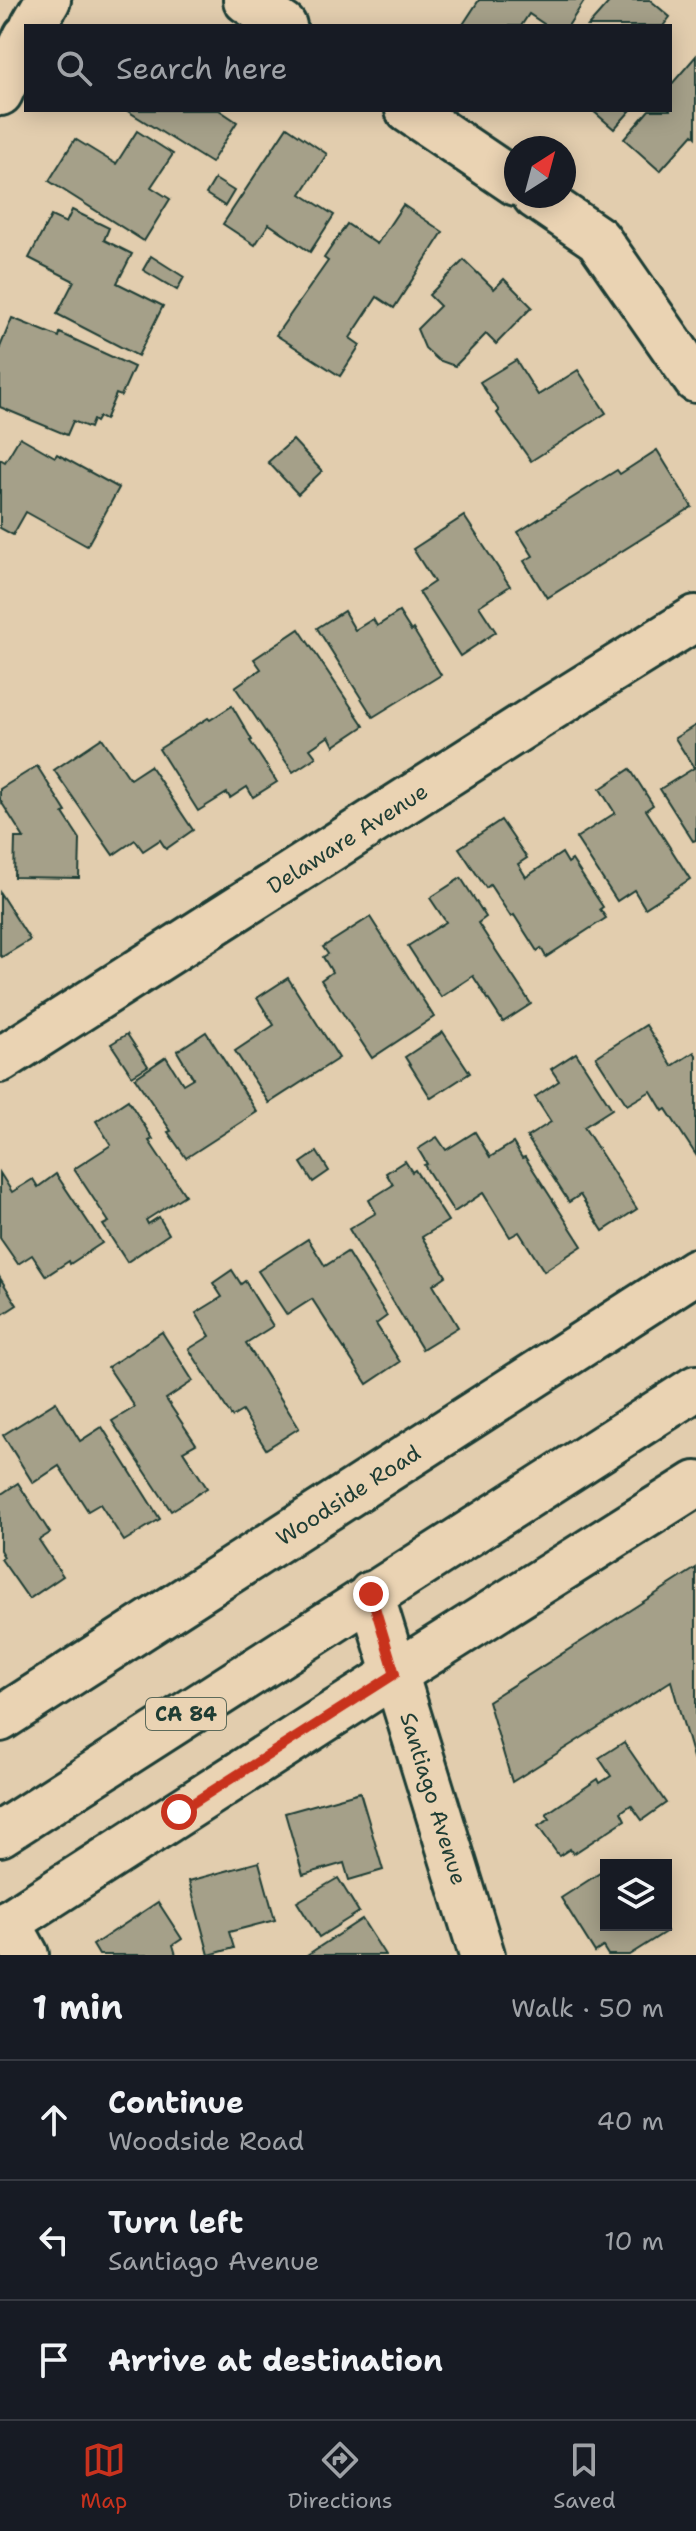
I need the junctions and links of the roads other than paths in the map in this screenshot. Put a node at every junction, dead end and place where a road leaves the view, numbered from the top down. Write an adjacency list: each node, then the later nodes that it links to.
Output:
1 (48, 0): 3 (street)
2 (246, 0): 4 (street)
3 (34, 24)
4 (281, 24)
5 (24, 41): 6 (street)
6 (0, 93)
7 (411, 112): 8 (street)
8 (504, 175)
9 (553, 208): 10 (street)
10 (696, 380)
11 (696, 618): 12 (street, Delaware Avenue)
12 (0, 1060)
13 (696, 1271): 18 (street, Woodside Road)
14 (696, 1388): 16 (street, CA 84)
15 (696, 1484): 17 (street)
16 (371, 1594): 17 (street, Santiago Avenue); 19 (street, CA 84)
17 (395, 1674): 20 (street); 21 (street, Santiago Avenue)
18 (0, 1719)
19 (0, 1834)
20 (11, 1935)
21 (482, 1955)

